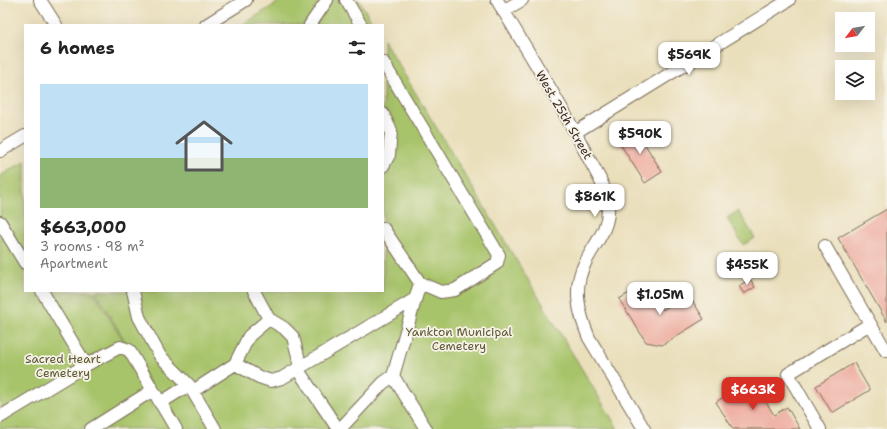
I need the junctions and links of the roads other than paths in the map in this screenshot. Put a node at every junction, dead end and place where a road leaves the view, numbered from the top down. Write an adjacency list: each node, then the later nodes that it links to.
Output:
1 (40, 0): 10 (street)
2 (246, 0): 11 (street)
3 (327, 0): 9 (street)
4 (346, 0): 12 (street)
5 (497, 0): 8 (street, West 25th Street)
6 (522, 0): 8 (street)
7 (789, 0): 15 (street)
8 (504, 11): 15 (street, West 25th Street)
9 (321, 20)
10 (55, 24)
11 (208, 24)
12 (360, 24)
13 (384, 64): 23 (street)
14 (384, 116): 18 (street)
15 (576, 132): 40 (street, West 25th Street)
16 (24, 137): 17 (street)
17 (0, 151)
18 (384, 164)
19 (0, 222): 22 (street)
20 (384, 230): 23 (street)
21 (824, 246): 29 (street)
22 (24, 262)
23 (420, 284): 27 (street)
24 (43, 292): 32 (street)
25 (133, 292): 35 (street)
26 (255, 292): 28 (street)
27 (415, 299): 33 (street); 34 (street)
28 (269, 319): 31 (street); 33 (street)
29 (870, 324): 30 (street); 47 (street)
30 (887, 351)
31 (235, 364): 33 (street); 35 (street)
32 (86, 365): 36 (street); 38 (street)
33 (299, 366): 45 (street)
34 (393, 376): 45 (street); 46 (street)
35 (191, 388): 37 (street); 44 (street)
36 (153, 390): 37 (street); 42 (street)
37 (160, 403): 43 (street)
38 (0, 417)
39 (0, 426): 41 (street)
40 (638, 427)
41 (2, 429)
42 (91, 429)
43 (176, 429)
44 (215, 429)
45 (339, 429)
46 (426, 429)
47 (820, 429)

